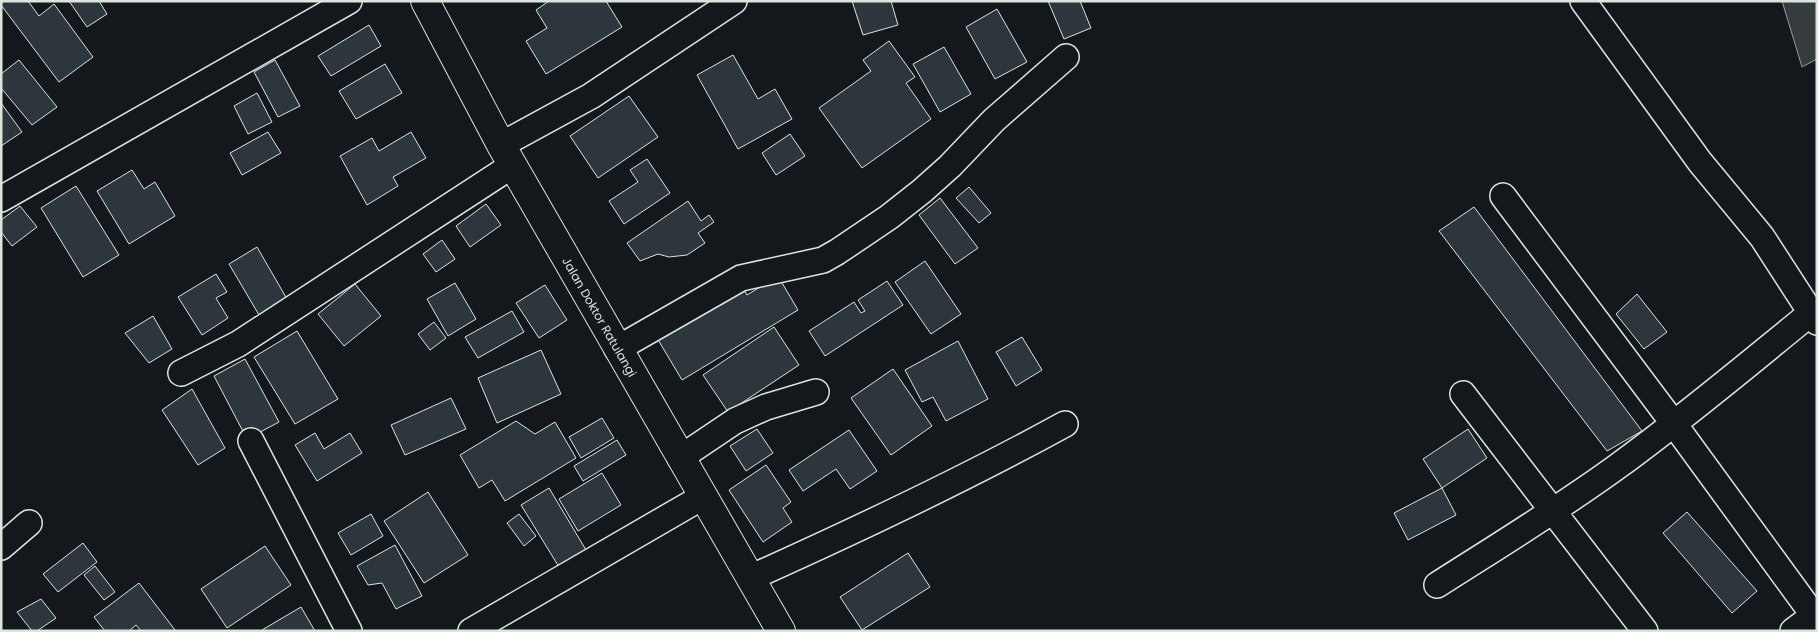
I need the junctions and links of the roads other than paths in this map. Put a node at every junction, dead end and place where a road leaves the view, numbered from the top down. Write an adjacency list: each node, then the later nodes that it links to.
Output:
1 (350, 1): 8 (street)
2 (425, 1): 6 (highway, Jalan Doktor Ratulangi)
3 (734, 1): 6 (street)
4 (1583, 1): 9 (street)
5 (1066, 57): 10 (street)
6 (507, 155): 10 (highway, Jalan Doktor Ratulangi); 11 (street)
7 (1503, 196): 15 (street)
8 (1, 199)
9 (1814, 318): 15 (street)
10 (617, 349): 17 (highway, Jalan Doktor Ratulangi)
11 (181, 373)
12 (816, 392): 17 (street)
13 (1463, 394): 19 (street)
14 (1065, 424): 22 (street)
15 (1674, 424): 19 (street); 24 (street)
16 (251, 442): 25 (street)
17 (680, 458): 18 (highway, Jalan Doktor Ratulangi)
18 (704, 496): 22 (highway, Jalan Doktor Ratulangi); 26 (street)
19 (1552, 512): 23 (street); 28 (street)
20 (29, 523): 21 (street)
21 (1, 547)
22 (750, 578): 27 (highway, Jalan Doktor Ratulangi)
23 (1437, 585)
24 (1816, 616): 29 (street)
25 (349, 631)
26 (471, 631)
27 (781, 631)
28 (1645, 631)
29 (1793, 631)

